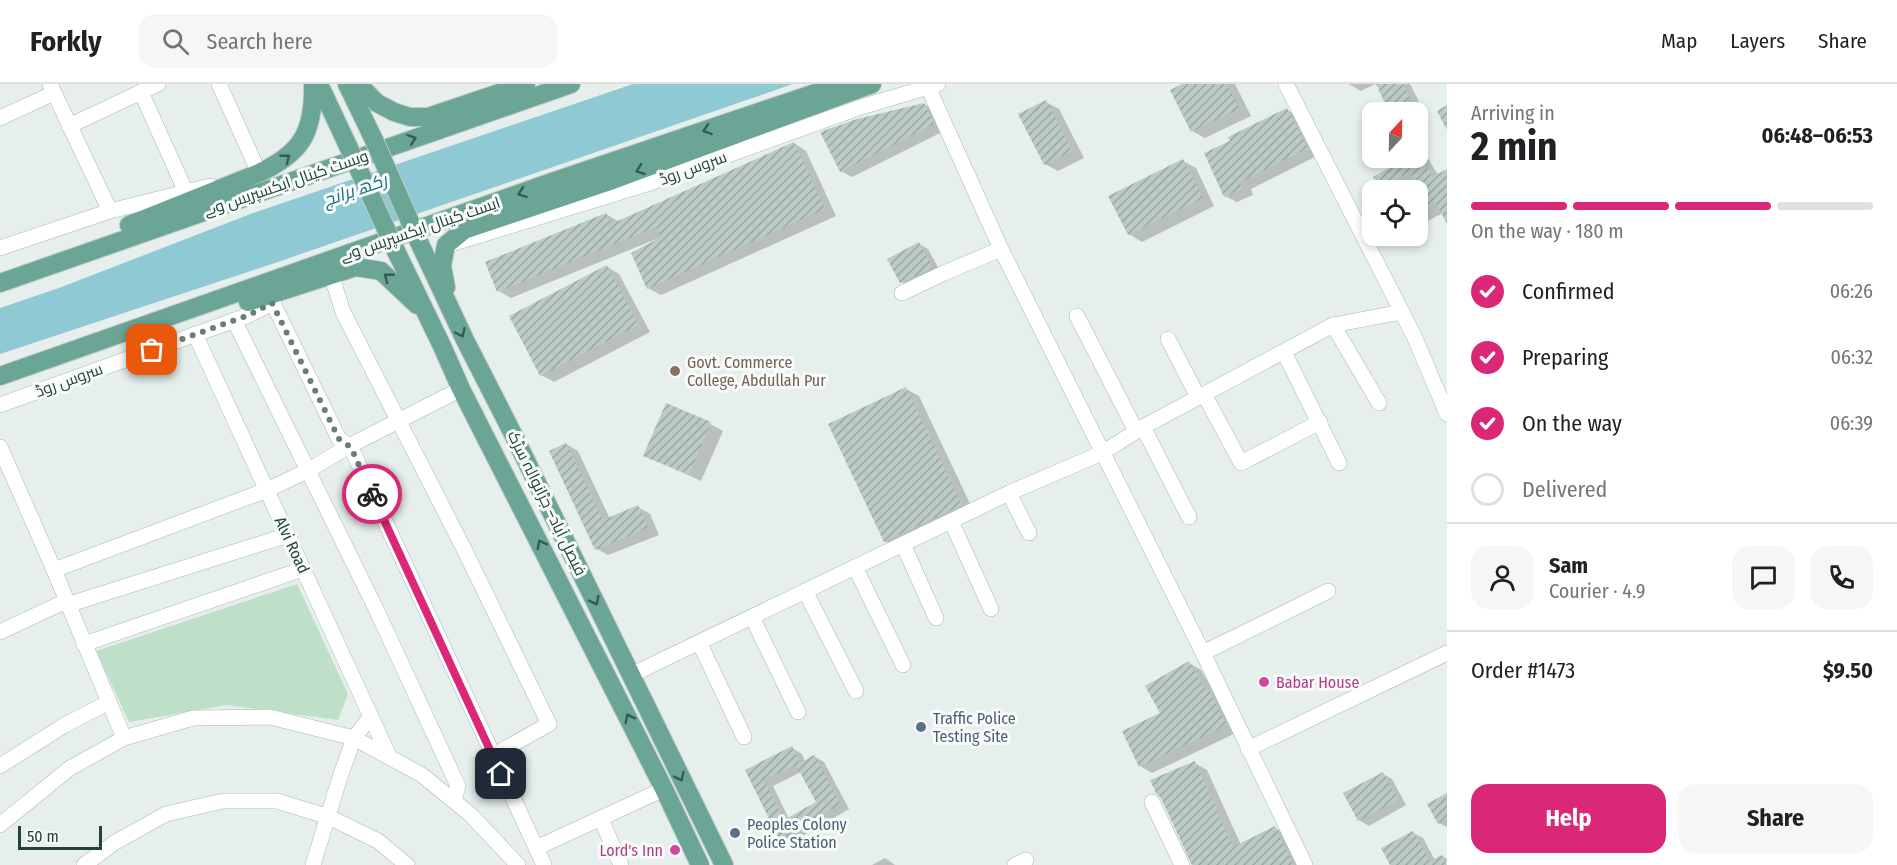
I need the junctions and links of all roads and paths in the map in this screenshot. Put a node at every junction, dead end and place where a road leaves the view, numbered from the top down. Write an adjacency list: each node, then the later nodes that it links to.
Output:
1 (158, 84): 14 (street)
2 (219, 84): 17 (street)
3 (313, 84): 17 (main road, one-way to 3)
4 (319, 84): 30 (main road, فیصل آباد– جڑانوالہ سڑک, bridge)
5 (347, 84): 27 (main road, فیصل آباد– جڑانوالہ سڑک, bridge)
6 (358, 84): 7 (main road)
7 (526, 84)
8 (572, 84): 24 (main road, ویسٹ کینال ایکسپریس وے, one-way to 8)
9 (842, 84): 36 (main road, ایسٹ کینال ایکسپریس وے, one-way to 36)
10 (872, 84): 20 (main road, one-way to 20)
11 (1286, 84): 28 (street)
12 (933, 86): 20 (street, سروس روڈ); 22 (street)
13 (52, 88): 15 (street); 16 (street)
14 (141, 92): 16 (street); 18 (street)
15 (0, 118)
16 (69, 126): 19 (street)
17 (259, 174): 18 (street); 24 (main road)
18 (186, 192): 19 (street)
19 (110, 211): 21 (street)
20 (446, 245): 27 (main road)
21 (0, 248)
22 (1000, 249): 25 (street); 47 (street)
23 (331, 274): 26 (main road); 30 (main road, one-way to 23); 42 (street)
24 (0, 281)
25 (902, 293)
26 (271, 299): 31 (street, سروس روڈ); 33 (main road); 45 (street)
27 (451, 310): 72 (main road, فیصل آباد– جڑانوالہ سڑک, one-way to 72)
28 (1402, 312): 32 (street); 41 (street)
29 (1077, 316): 44 (street)
30 (429, 318): 37 (main road, فیصل آباد– جڑانوالہ سڑک)
31 (234, 320): 33 (street, سروس روڈ); 49 (street)
32 (1333, 325): 35 (street); 39 (street)
33 (199, 328): 36 (main road); 40 (street, سروس روڈ); 50 (street, Alvi Road)
34 (1168, 339): 38 (street)
35 (1284, 352): 38 (street); 43 (street)
36 (0, 378)
37 (461, 388): 42 (street); 84 (main road, فیصل آباد– جڑانوالہ سڑک, one-way to 37)
38 (1201, 396): 43 (street); 44 (street)
39 (1379, 403)
40 (0, 405)
41 (1447, 414)
42 (399, 421): 45 (street); 82 (street)
43 (1320, 422): 48 (street)
44 (1140, 429): 47 (street); 52 (street)
45 (349, 446): 49 (street); 82 (street)
46 (0, 447): 59 (street)
47 (1102, 453): 51 (street); 69 (street)
48 (1339, 463)
49 (309, 470): 50 (street); 85 (street)
50 (267, 490): 55 (street, Alvi Road); 59 (street)
51 (1010, 493): 53 (street); 54 (street)
52 (1189, 517)
53 (951, 521): 56 (street); 63 (street)
54 (1029, 532)
55 (288, 535): 58 (street, Alvi Road); 62 (street)
56 (903, 544): 57 (street); 65 (street)
57 (855, 567): 60 (street); 71 (street)
58 (303, 569): 68 (street); 76 (street, Alvi Road)
59 (54, 570): 62 (street)
60 (805, 591): 64 (street); 73 (street)
61 (1328, 591): 69 (street)
62 (66, 603): 66 (street); 68 (street)
63 (991, 609)
64 (752, 617): 67 (street); 75 (street)
65 (936, 618)
66 (0, 632)
67 (699, 642): 72 (street); 77 (street)
68 (84, 644): 74 (street)
69 (1203, 653): 80 (street)
70 (1447, 653): 80 (street)
71 (903, 664)
72 (631, 675): 98 (main road, فیصل آباد– جڑانوالہ سڑک, one-way to 98)
73 (856, 691)
74 (109, 702): 78 (street); 83 (street)
75 (798, 712)
76 (371, 716): 79 (street); 81 (street, Alvi Road)
77 (744, 737)
78 (124, 738): 79 (street); 89 (street)
79 (354, 738): 81 (street); 87 (street)
80 (1248, 748): 100 (street)
81 (389, 756): 85 (street)
82 (492, 756): 90 (street)
83 (0, 766)
84 (664, 789): 88 (street); 97 (main road, فیصل آباد– جڑانوالہ سڑک)
85 (454, 801): 94 (street)
86 (1152, 802): 99 (street)
87 (329, 817): 91 (street); 92 (street); 93 (street)
88 (601, 819): 90 (street); 96 (street)
89 (0, 825)
90 (536, 848): 95 (street)
91 (84, 865)
92 (314, 865)
93 (407, 865)
94 (518, 865)
95 (544, 865)
96 (621, 865)
97 (700, 865)
98 (724, 865)
99 (1182, 865)
100 (1305, 865)

